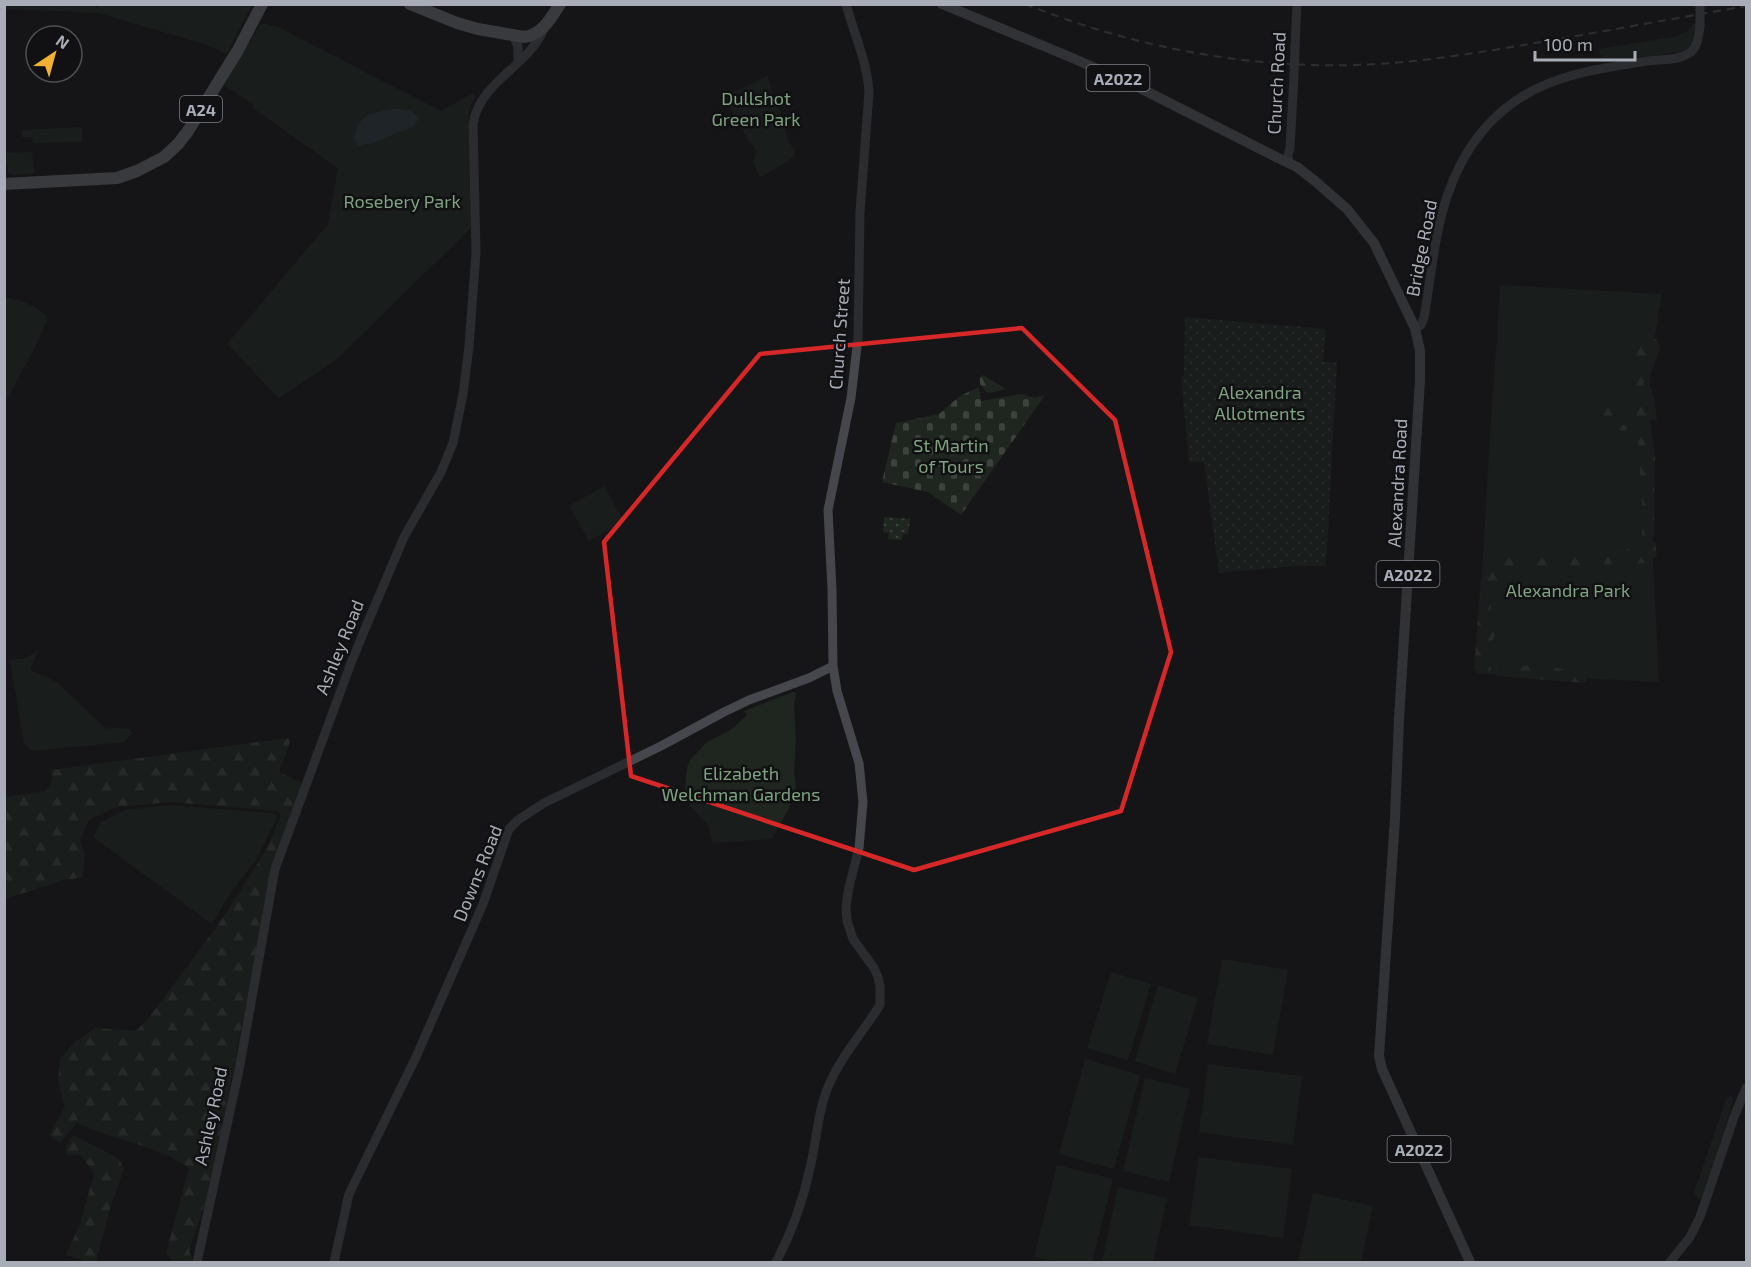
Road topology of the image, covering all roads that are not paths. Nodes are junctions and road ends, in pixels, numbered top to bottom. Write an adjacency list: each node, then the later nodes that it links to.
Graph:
1 (262, 4): 12 (highway, A24)
2 (410, 4): 9 (highway)
3 (560, 4): 8 (highway, Ashley Road)
4 (846, 4): 14 (main road, Church Street)
5 (942, 4): 11 (main road, A2022)
6 (1297, 4): 11 (main road, Church Road, bridge)
7 (1700, 4): 13 (main road, Bridge Road, bridge)
8 (541, 29): 9 (highway); 10 (main road, Ashley Road)
9 (513, 36): 10 (main road)
10 (518, 62): 16 (main road, Ashley Road)
11 (1288, 163): 13 (main road, Alexandra Road / A2022)
12 (4, 184)
13 (1415, 328): 19 (main road, Alexandra Road / A2022)
14 (833, 666): 17 (main road, Downs Road); 18 (main road, Church Street)
15 (1746, 1088): 20 (main road)
16 (197, 1263)
17 (334, 1263)
18 (776, 1263)
19 (1470, 1263)
20 (1670, 1263)

